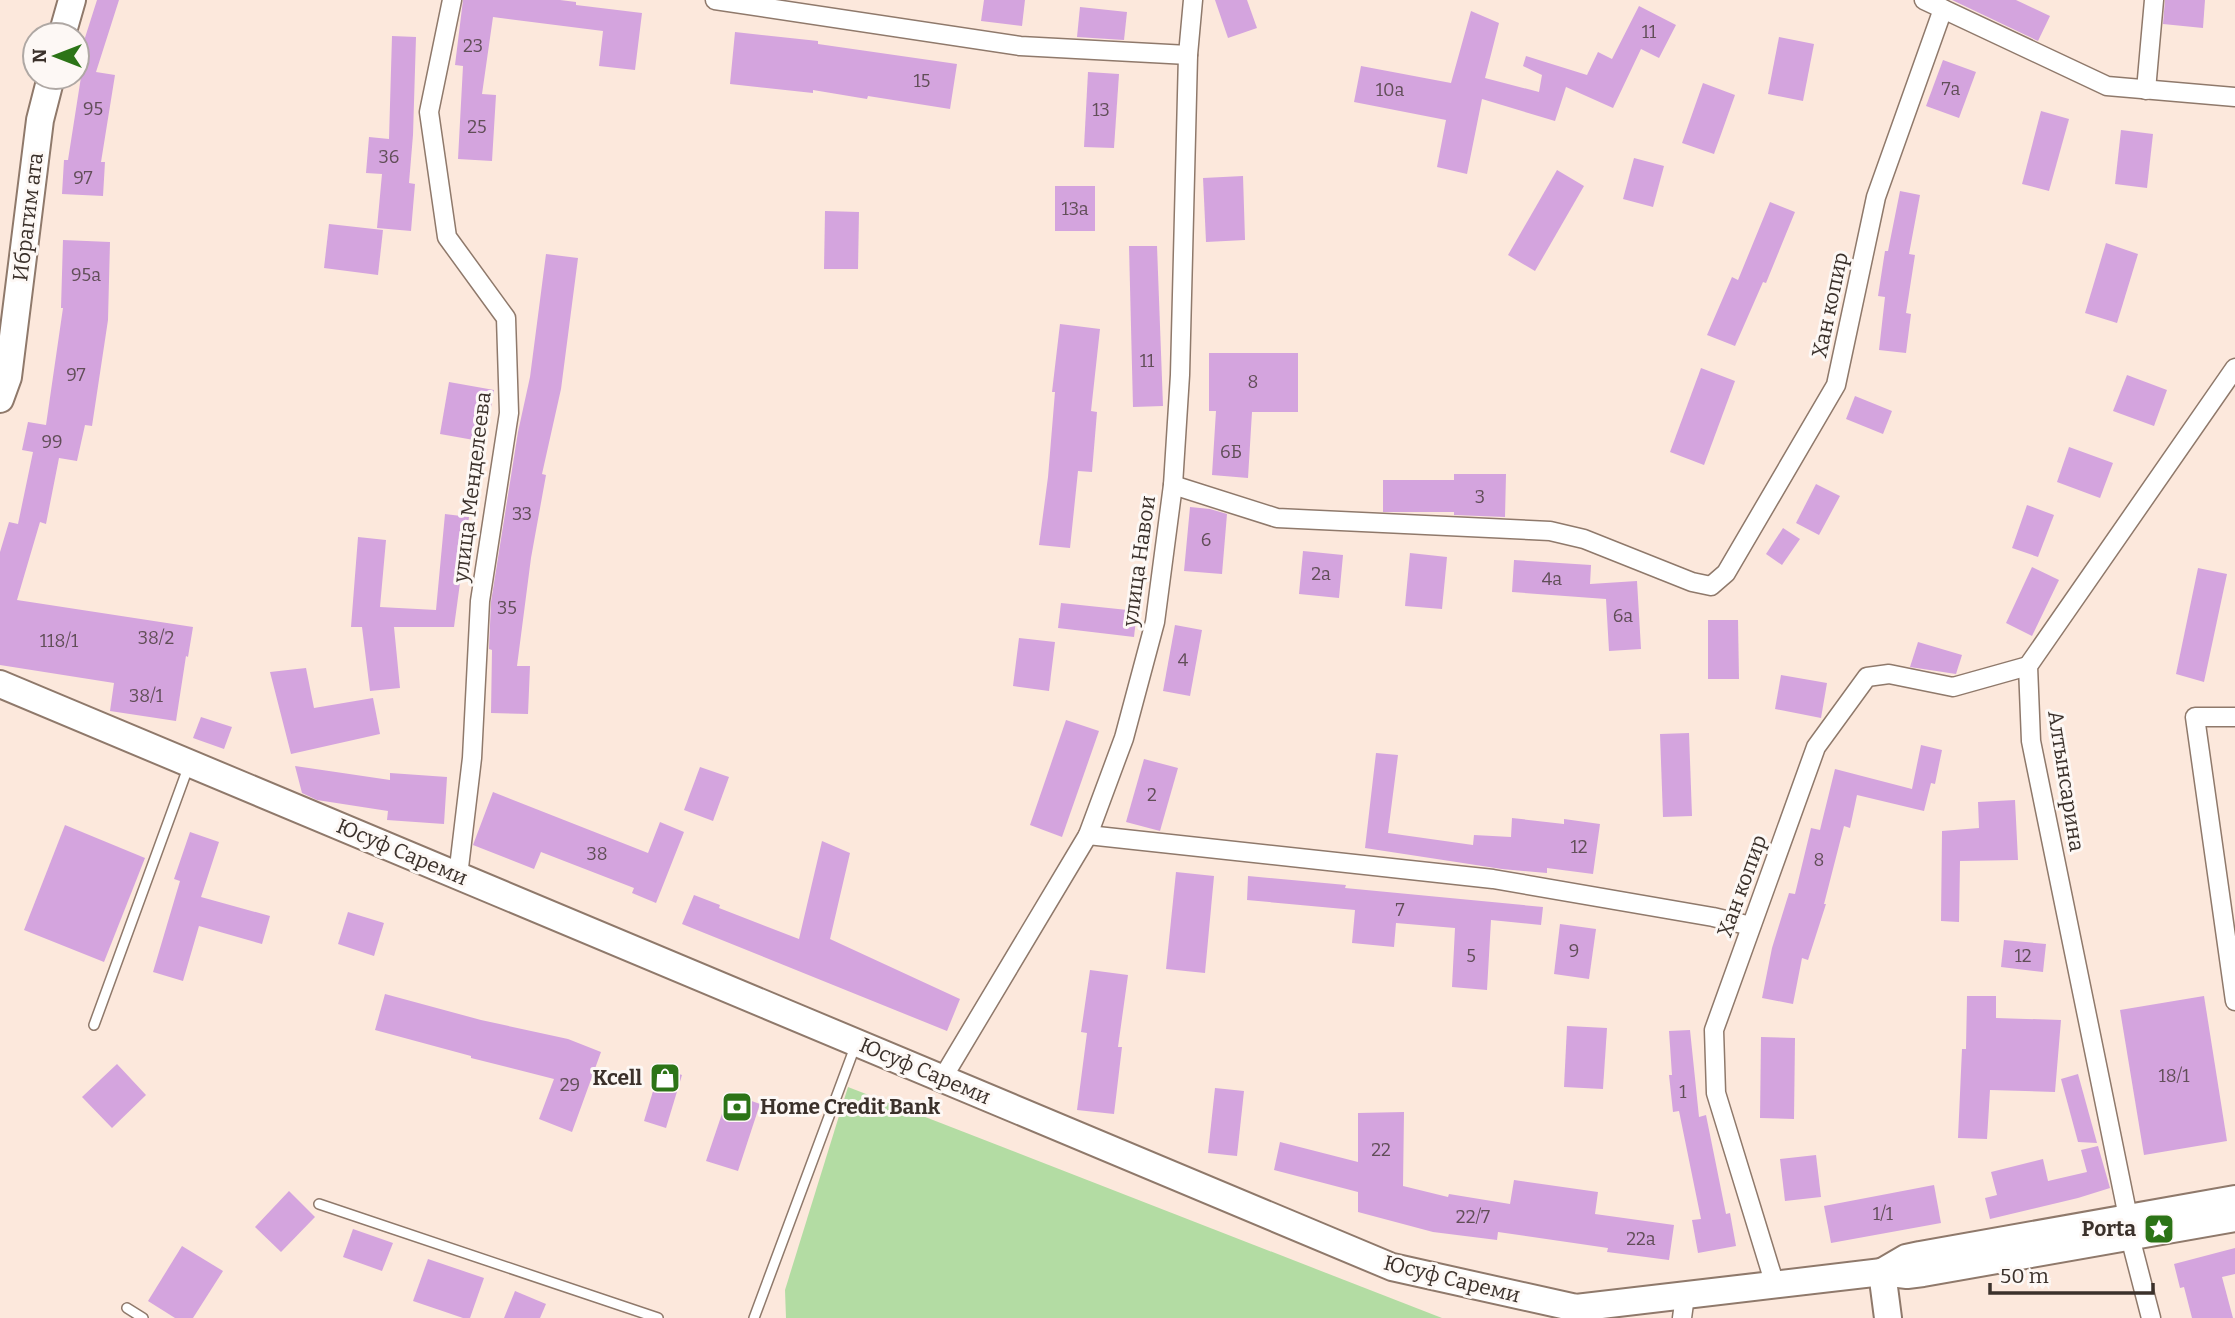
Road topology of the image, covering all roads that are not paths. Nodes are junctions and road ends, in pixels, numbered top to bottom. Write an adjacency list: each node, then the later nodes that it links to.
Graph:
1 (72, 0): 8 (main road)
2 (452, 0): 21 (street, улица Менделеева)
3 (715, 0): 9 (street)
4 (1193, 0): 9 (street, улица Навои)
5 (1924, 0): 7 (street)
6 (2154, 0): 10 (street)
7 (1944, 9): 10 (street); 15 (street, Хан копир)
8 (66, 21)
9 (1188, 55): 15 (street, улица Навои)
10 (2146, 90): 12 (street)
11 (47, 91): 14 (main road, Ибрагим ата)
12 (2235, 97)
13 (2235, 368): 16 (street)
14 (0, 399)
15 (1173, 485): 20 (street, улица Навои)
16 (2028, 666): 22 (street, Хан копир); 30 (street, Алтынсарина)
17 (0, 684): 19 (main road, Юсуф Сареми)
18 (2235, 717): 23 (street)
19 (190, 763): 21 (main road, Юсуф Сареми); 24 (lane)
20 (1088, 835): 22 (street); 26 (street, улица Навои)
21 (458, 876): 25 (main road, Юсуф Сареми)
22 (1751, 926): 32 (street, Хан копир)
23 (2235, 1001)
24 (94, 1025)
25 (857, 1043): 26 (main road, Юсуф Сареми); 38 (lane)
26 (942, 1079): 35 (main road, Юсуф Сареми)
27 (2235, 1199): 30 (main road, Юсуф Сареми)
28 (319, 1204): 37 (lane)
29 (2235, 1218): 30 (main road, Юсуф Сареми)
30 (2129, 1227): 31 (main road, Юсуф Сареми); 40 (street, Алтынсарина)
31 (1882, 1272): 32 (main road, Юсуф Сареми); 39 (main road)
32 (1775, 1285): 33 (main road, Юсуф Сареми)
33 (1684, 1307): 35 (main road, Юсуф Сареми)
34 (127, 1308): 36 (lane)
35 (1557, 1312)
36 (143, 1318)
37 (658, 1318)
38 (754, 1318)
39 (1888, 1318)
40 (2151, 1318)

